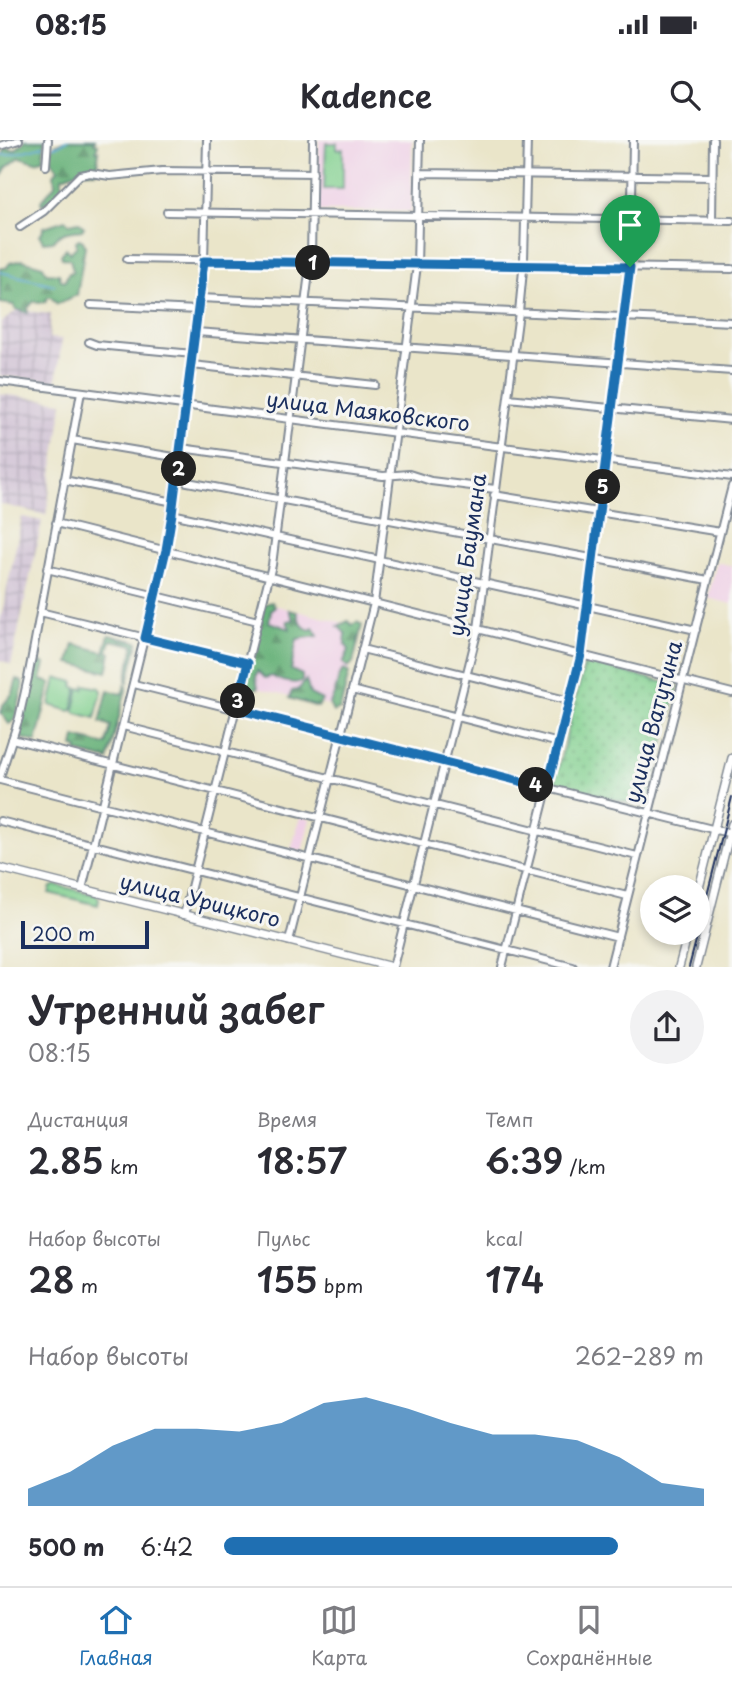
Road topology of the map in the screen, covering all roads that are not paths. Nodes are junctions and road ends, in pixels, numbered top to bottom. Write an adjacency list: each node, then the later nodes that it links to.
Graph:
1 (19, 140): 9 (street)
2 (48, 140): 10 (street)
3 (207, 140): 11 (street)
4 (313, 140): 12 (street)
5 (420, 140): 13 (street)
6 (527, 140): 14 (street, улица Баумана)
7 (633, 140): 15 (street)
8 (713, 140): 16 (street)
9 (0, 146)
10 (46, 166)
11 (207, 171): 12 (street); 18 (street); 25 (street)
12 (313, 173): 19 (street)
13 (419, 173): 14 (street); 20 (street)
14 (527, 175): 15 (street); 21 (street, улица Баумана)
15 (632, 176): 16 (street); 22 (street)
16 (712, 177): 23 (street)
17 (167, 212): 18 (street)
18 (206, 214): 19 (street); 27 (street)
19 (312, 215): 20 (street); 28 (street)
20 (418, 216): 21 (street); 29 (street)
21 (526, 218): 22 (street); 30 (street, улица Баумана)
22 (632, 220): 23 (street); 31 (street)
23 (712, 221): 24 (street)
24 (732, 221)
25 (20, 227)
26 (127, 259): 27 (street)
27 (204, 261): 28 (street); 33 (street)
28 (310, 263): 29 (street); 34 (street)
29 (417, 265): 30 (street); 36 (street)
30 (524, 266): 31 (street); 38 (street, улица Баумана)
31 (630, 267): 32 (street); 39 (street)
32 (732, 269)
33 (200, 298): 34 (street); 37 (street)
34 (304, 303): 36 (street); 42 (street)
35 (91, 305): 37 (street)
36 (412, 307): 38 (street); 44 (street)
37 (198, 310): 41 (street)
38 (520, 312): 39 (street); 46 (street, улица Баумана)
39 (624, 317): 40 (street); 47 (street)
40 (732, 322)
41 (196, 332): 42 (street); 45 (street)
42 (299, 340): 44 (street); 50 (street)
43 (89, 342): 45 (street)
44 (408, 347): 46 (street); 59 (street)
45 (193, 354): 48 (street)
46 (514, 355): 47 (street); 54 (street, улица Баумана)
47 (618, 363): 49 (street); 56 (street)
48 (192, 365): 50 (street); 55 (street)
49 (732, 372)
50 (295, 377): 52 (street); 57 (street)
51 (0, 381): 53 (street, улица Маяковского)
52 (375, 384)
53 (81, 392): 55 (street, улица Маяковского); 60 (street)
54 (508, 398): 56 (street); 61 (street, улица Баумана)
55 (187, 405): 57 (street, улица Маяковского); 62 (street)
56 (612, 409): 58 (street); 64 (street)
57 (290, 419): 59 (street, улица Маяковского); 65 (street)
58 (732, 420)
59 (396, 433): 61 (street, улица Маяковского); 66 (street)
60 (72, 440): 63 (street); 68 (street)
61 (502, 446): 64 (street, улица Маяковского); 71 (street, улица Баумана)
62 (181, 447): 63 (street); 65 (street)
63 (180, 458): 69 (street)
64 (606, 460): 67 (street, улица Маяковского); 74 (street)
65 (285, 463): 66 (street); 72 (street)
66 (390, 477): 71 (street); 76 (street)
67 (732, 477)
68 (64, 480): 73 (street); 77 (street)
69 (177, 480): 72 (street); 73 (street)
70 (732, 486): 78 (street, улица Ватутина)
71 (494, 492): 74 (street); 80 (street, улица Баумана)
72 (280, 499): 76 (street); 79 (street)
73 (174, 502): 75 (street)
74 (600, 512): 78 (street); 82 (street)
75 (172, 514): 79 (street); 81 (street)
76 (385, 519): 80 (street); 83 (street)
77 (56, 523): 81 (street); 84 (street)
78 (720, 532): 86 (street, улица Ватутина)
79 (275, 536): 83 (street); 85 (street)
80 (489, 540): 82 (street); 87 (street, улица Баумана)
81 (166, 550): 85 (street); 88 (street)
82 (594, 559): 86 (street); 90 (street)
83 (379, 560): 87 (street); 89 (street)
84 (47, 569): 88 (street); 91 (street)
85 (270, 576): 89 (street); 92 (street)
86 (708, 580): 94 (street, улица Ватутина)
87 (484, 583): 90 (street); 93 (street, улица Баумана)
88 (156, 597): 92 (street); 95 (street)
89 (374, 603): 93 (street); 96 (street)
90 (587, 605): 94 (street); 97 (street)
91 (40, 612): 95 (street); 109 (street)
92 (258, 621): 98 (street)
93 (478, 629): 97 (street); 99 (street, улица Баумана)
94 (696, 630): 100 (street, улица Ватутина)
95 (145, 638): 98 (street); 101 (street)
96 (362, 649): 99 (street); 102 (street)
97 (581, 655): 100 (street); 104 (street)
98 (248, 663): 105 (street)
99 (466, 675): 104 (street); 106 (street, улица Баумана)
100 (684, 681): 103 (street); 121 (street, улица Ватутина)
101 (134, 684): 105 (street); 107 (street)
102 (352, 690): 106 (street); 108 (street)
103 (732, 693)
104 (570, 701): 110 (street)
105 (236, 709): 108 (street); 111 (street)
106 (456, 716): 110 (street); 113 (street, улица Баумана)
107 (123, 726): 111 (street); 114 (street)
108 (341, 735): 113 (street); 116 (street)
109 (12, 739): 114 (street); 115 (street)
110 (559, 743): 117 (street)
111 (225, 752): 116 (street); 118 (street)
112 (732, 758): 125 (main road)
113 (444, 761): 117 (street); 119 (street, улица Баумана)
114 (113, 765): 118 (street); 120 (street)
115 (0, 778): 120 (street)
116 (330, 779): 119 (street); 122 (street)
117 (547, 788): 121 (street); 127 (street)
118 (215, 792): 122 (street); 126 (street)
119 (433, 805): 127 (street); 130 (street, улица Баумана)
120 (103, 806): 126 (street); 129 (street)
121 (648, 813): 125 (street); 131 (street, улица Ватутина)
122 (320, 818): 130 (street); 132 (street)
123 (0, 821): 129 (street)
124 (732, 824): 128 (main road)
125 (714, 830): 128 (street); 136 (main road)
126 (205, 832): 132 (street); 135 (street)
127 (536, 832): 131 (street); 134 (street)
128 (731, 834): 153 (main road)
129 (93, 845): 135 (street); 138 (street)
130 (423, 845): 134 (street); 137 (street, улица Баумана)
131 (637, 856): 139 (street, улица Ватутина)
132 (310, 857): 137 (street); 140 (street)
133 (0, 868): 138 (main road, улица Урицкого)
134 (526, 870): 139 (street); 141 (street)
135 (195, 871): 140 (street); 142 (street)
136 (702, 875)
137 (414, 884): 141 (street); 143 (street, улица Баумана)
138 (82, 889): 142 (main road, улица Урицкого)
139 (627, 897): 144 (street, улица Ватутина)
140 (300, 898): 143 (street); 145 (street)
141 (516, 910): 144 (street); 147 (street)
142 (184, 915): 145 (main road, улица Урицкого)
143 (403, 923): 147 (street); 148 (street, улица Баумана)
144 (618, 937): 151 (street, улица Ватутина)
145 (289, 941): 148 (main road, улица Урицкого)
146 (685, 945): 152 (main road)
147 (506, 950): 149 (street); 150 (street)
148 (392, 967)
149 (502, 967)
150 (573, 967)
151 (610, 967)
152 (679, 967)
153 (696, 967)

